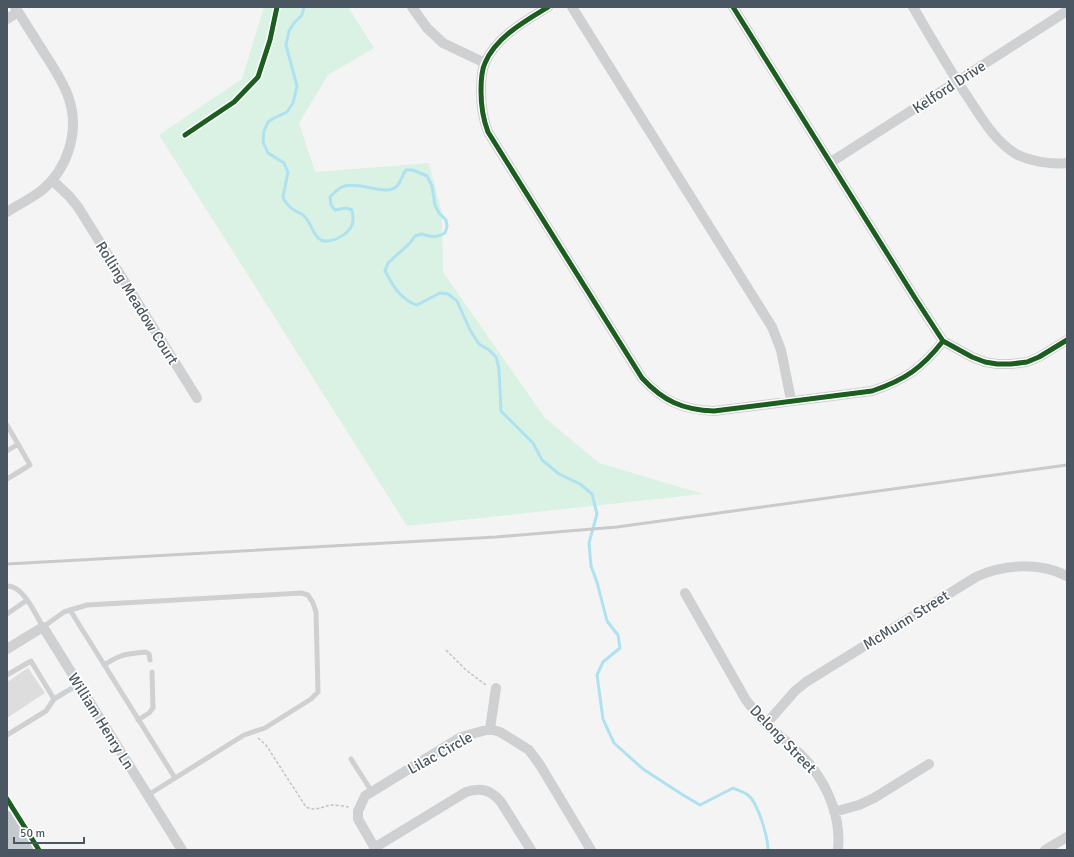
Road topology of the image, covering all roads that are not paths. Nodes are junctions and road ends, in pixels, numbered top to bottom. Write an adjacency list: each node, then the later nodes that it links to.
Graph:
1 (412, 7): 9 (street)
2 (548, 7): 9 (street)
3 (572, 7): 18 (street)
4 (733, 7): 11 (street)
5 (913, 7): 10 (street)
6 (17, 9): 8 (street); 13 (street)
7 (1067, 12): 10 (street, Kelford Drive)
8 (7, 18)
9 (485, 63): 18 (street)
10 (958, 81): 11 (street, Kelford Drive); 12 (street)
11 (831, 162): 16 (street)
12 (1067, 163)
13 (52, 180): 14 (street); 17 (street, Rolling Meadow Court)
14 (7, 212)
15 (1067, 340): 16 (street)
16 (943, 341): 18 (street)
17 (197, 398)
18 (791, 400)
19 (7, 425): 20 (lane)
20 (18, 444): 21 (lane); 22 (lane)
21 (7, 451)
22 (7, 479)
23 (1067, 576): 39 (street, McMunn Street)
24 (7, 586): 26 (lane)
25 (685, 593): 39 (street, Delong Street)
26 (27, 600): 28 (lane); 29 (lane)
27 (70, 610): 29 (lane); 32 (lane); 44 (lane)
28 (7, 614)
29 (43, 627): 30 (street); 35 (street, William Henry Ln)
30 (7, 649)
31 (150, 660): 32 (lane)
32 (104, 665): 38 (lane)
33 (152, 672): 38 (lane)
34 (7, 675): 37 (lane)
35 (79, 684): 37 (lane); 46 (street, William Henry Ln)
36 (496, 690): 40 (street)
37 (54, 699): 41 (lane)
38 (138, 720): 44 (lane)
39 (766, 724): 47 (street, Delong Street)
40 (490, 729): 45 (street, Lilac Circle); 54 (street, Lilac Circle)
41 (7, 735)
42 (351, 759): 45 (lane)
43 (929, 764): 47 (street)
44 (175, 778): 46 (lane)
45 (372, 792): 50 (street, Lilac Circle)
46 (148, 795): 52 (street, William Henry Ln)
47 (834, 812): 55 (street, Delong Street)
48 (7, 820): 51 (highway)
49 (1067, 837): 56 (street)
50 (375, 849): 53 (street)
51 (26, 850)
52 (182, 850)
53 (531, 850)
54 (591, 850)
55 (838, 850)
56 (1045, 850)

